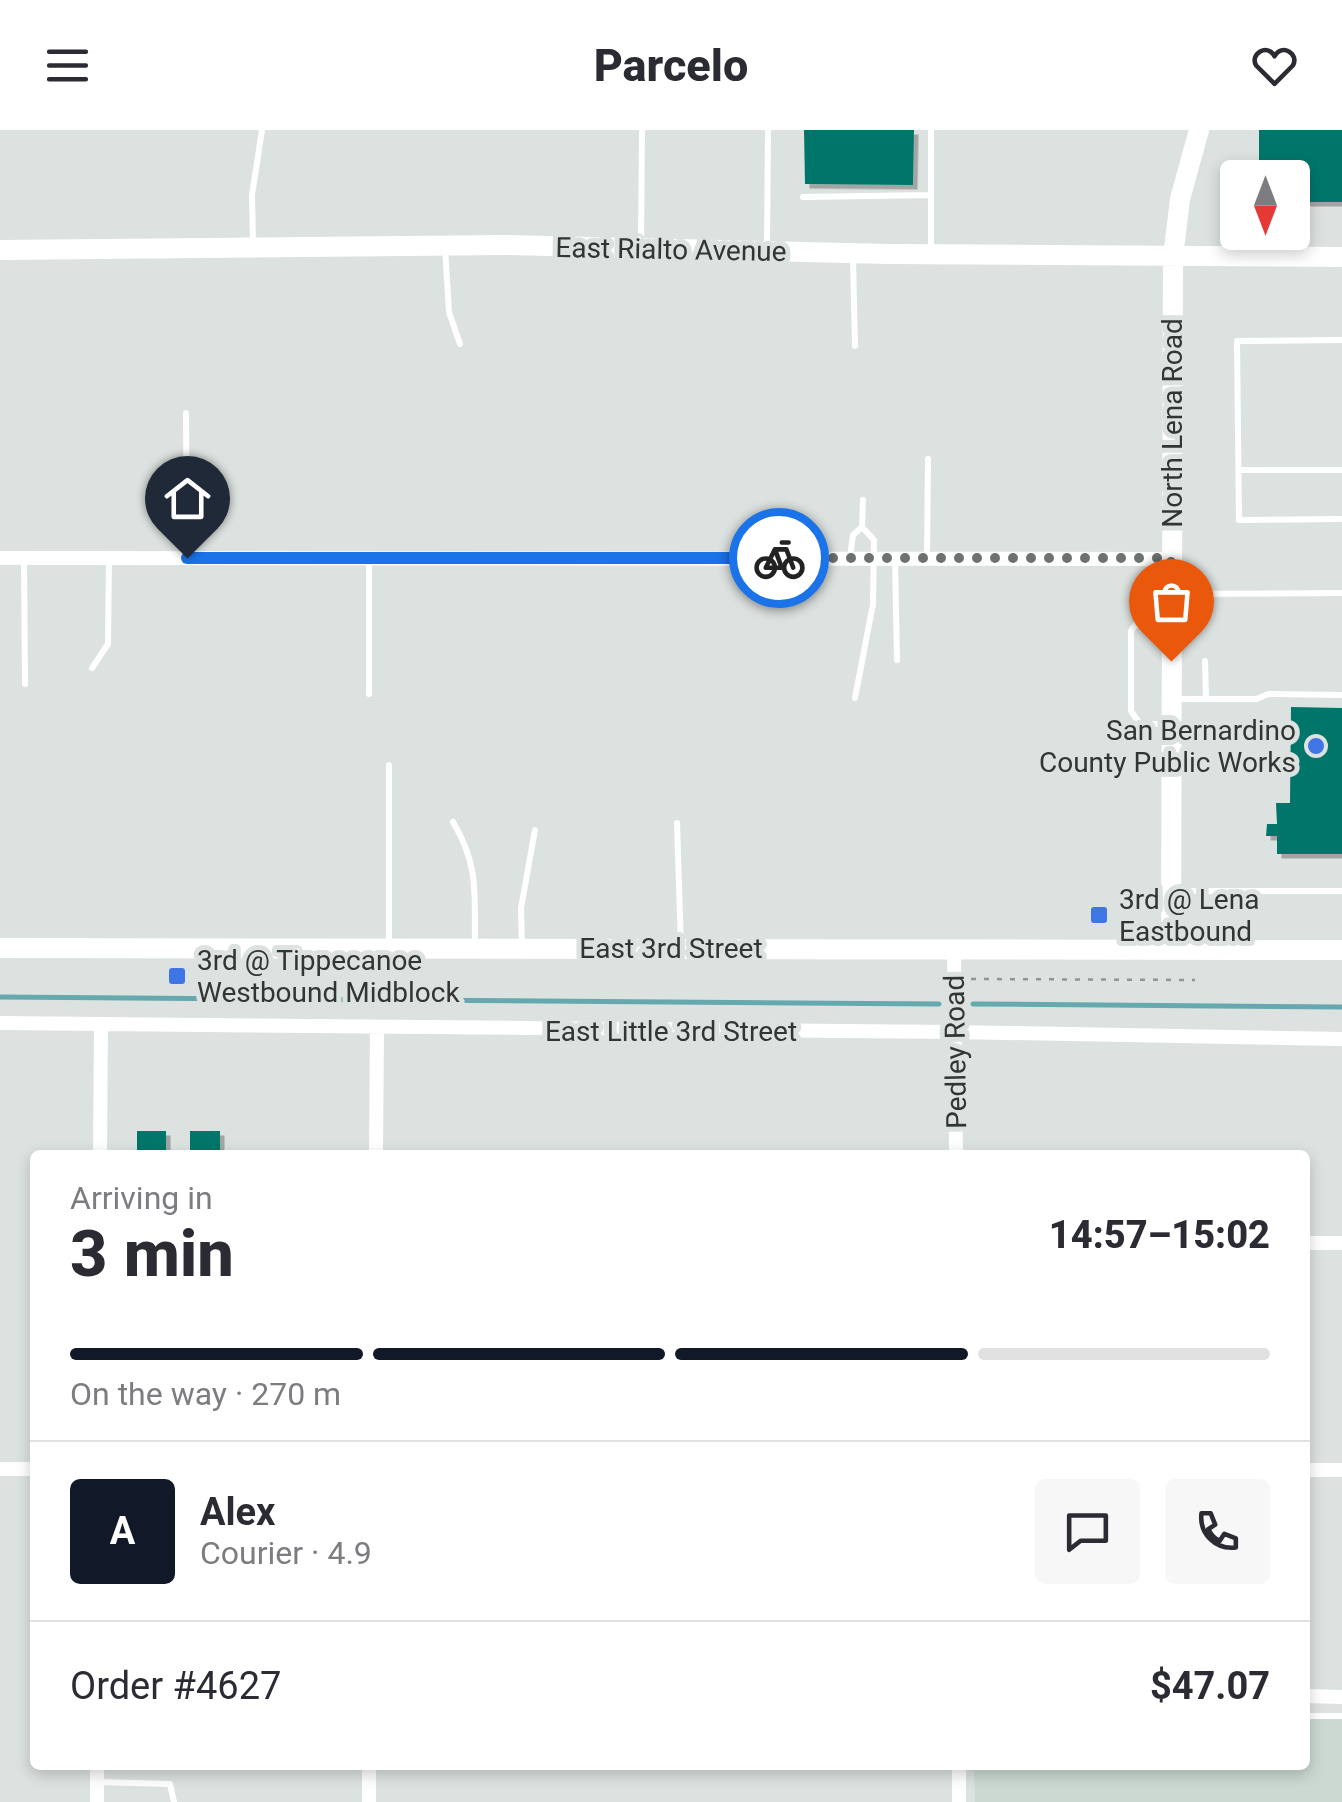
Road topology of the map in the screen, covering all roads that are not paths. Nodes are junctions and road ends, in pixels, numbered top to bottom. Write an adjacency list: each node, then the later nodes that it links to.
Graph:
1 (262, 130): 9 (lane)
2 (642, 130): 10 (lane)
3 (768, 130): 12 (lane)
4 (931, 130): 6 (lane)
5 (1200, 130): 15 (street, North Lena Road)
6 (931, 195): 7 (lane); 14 (lane)
7 (803, 197)
8 (446, 244): 9 (street, East Rialto Avenue); 10 (street, East Rialto Avenue); 18 (lane)
9 (253, 246): 11 (street, East Rialto Avenue)
10 (641, 248): 12 (street, East Rialto Avenue)
11 (0, 250)
12 (767, 251): 13 (street, East Rialto Avenue)
13 (853, 253): 14 (street, East Rialto Avenue); 19 (lane)
14 (931, 254): 15 (street, East Rialto Avenue)
15 (1173, 258): 16 (street, East Rialto Avenue); 36 (street, North Lena Road)
16 (1342, 258)
17 (1342, 340): 22 (lane)
18 (460, 344)
19 (855, 346)
20 (186, 414): 30 (lane)
21 (928, 459): 35 (lane)
22 (1239, 470): 23 (lane); 25 (lane)
23 (1342, 470)
24 (863, 500): 26 (lane)
25 (1342, 520)
26 (862, 526): 32 (lane); 33 (lane)
27 (0, 558): 28 (street)
28 (24, 558): 29 (street); 43 (lane)
29 (109, 558): 30 (street); 42 (lane)
30 (187, 558): 31 (street)
31 (369, 558): 32 (street); 44 (lane)
32 (850, 558): 33 (street)
33 (875, 558): 34 (street); 46 (lane)
34 (895, 558): 35 (street); 40 (lane)
35 (927, 558): 36 (street)
36 (1171, 558): 37 (street, North Lena Road)
37 (1171, 594): 38 (lane); 39 (street, North Lena Road)
38 (1342, 594)
39 (1171, 622): 47 (street, North Lena Road); 49 (lane)
40 (897, 660)
41 (1205, 661): 48 (lane)
42 (92, 668)
43 (25, 684)
44 (369, 694)
45 (1342, 695): 48 (lane)
46 (855, 698)
47 (1171, 699): 48 (lane); 49 (street, North Lena Road)
48 (1206, 699)
49 (1171, 724): 54 (street, North Lena Road)
50 (389, 765): 57 (lane)
51 (453, 822): 58 (lane)
52 (677, 823): 60 (lane)
53 (535, 830): 59 (lane)
54 (1171, 891): 55 (lane); 62 (street, North Lena Road)
55 (1342, 891)
56 (0, 948): 57 (street, East 3rd Street)
57 (389, 948): 58 (street, East 3rd Street)
58 (475, 948): 59 (street, East 3rd Street)
59 (522, 948): 60 (street, East 3rd Street)
60 (680, 948): 61 (street, East 3rd Street)
61 (954, 948): 62 (street, East 3rd Street); 67 (street, Pedley Road)
62 (1171, 948): 63 (street, East 3rd Street)
63 (1342, 950)
64 (0, 1024): 65 (street, East Little 3rd Street)
65 (100, 1024): 66 (street, East Little 3rd Street); 69 (street)
66 (377, 1029): 67 (street, East Little 3rd Street); 70 (street)
67 (955, 1032): 68 (street, East Little 3rd Street); 71 (street, Pedley Road)
68 (1342, 1039)
69 (100, 1150)
70 (376, 1150)
71 (956, 1150)
72 (1310, 1244): 73 (street)
73 (1342, 1244)
74 (0, 1469): 75 (street)
75 (30, 1469)
76 (1310, 1470): 77 (street)
77 (1342, 1470)
78 (1310, 1696): 79 (street)
79 (1342, 1696)
80 (1310, 1716): 81 (lane)
81 (1342, 1716)
82 (97, 1770): 85 (street)
83 (369, 1770): 88 (street)
84 (959, 1770): 89 (street)
85 (97, 1782): 86 (street); 87 (lane)
86 (97, 1802)
87 (174, 1802)
88 (369, 1802)
89 (959, 1802)

